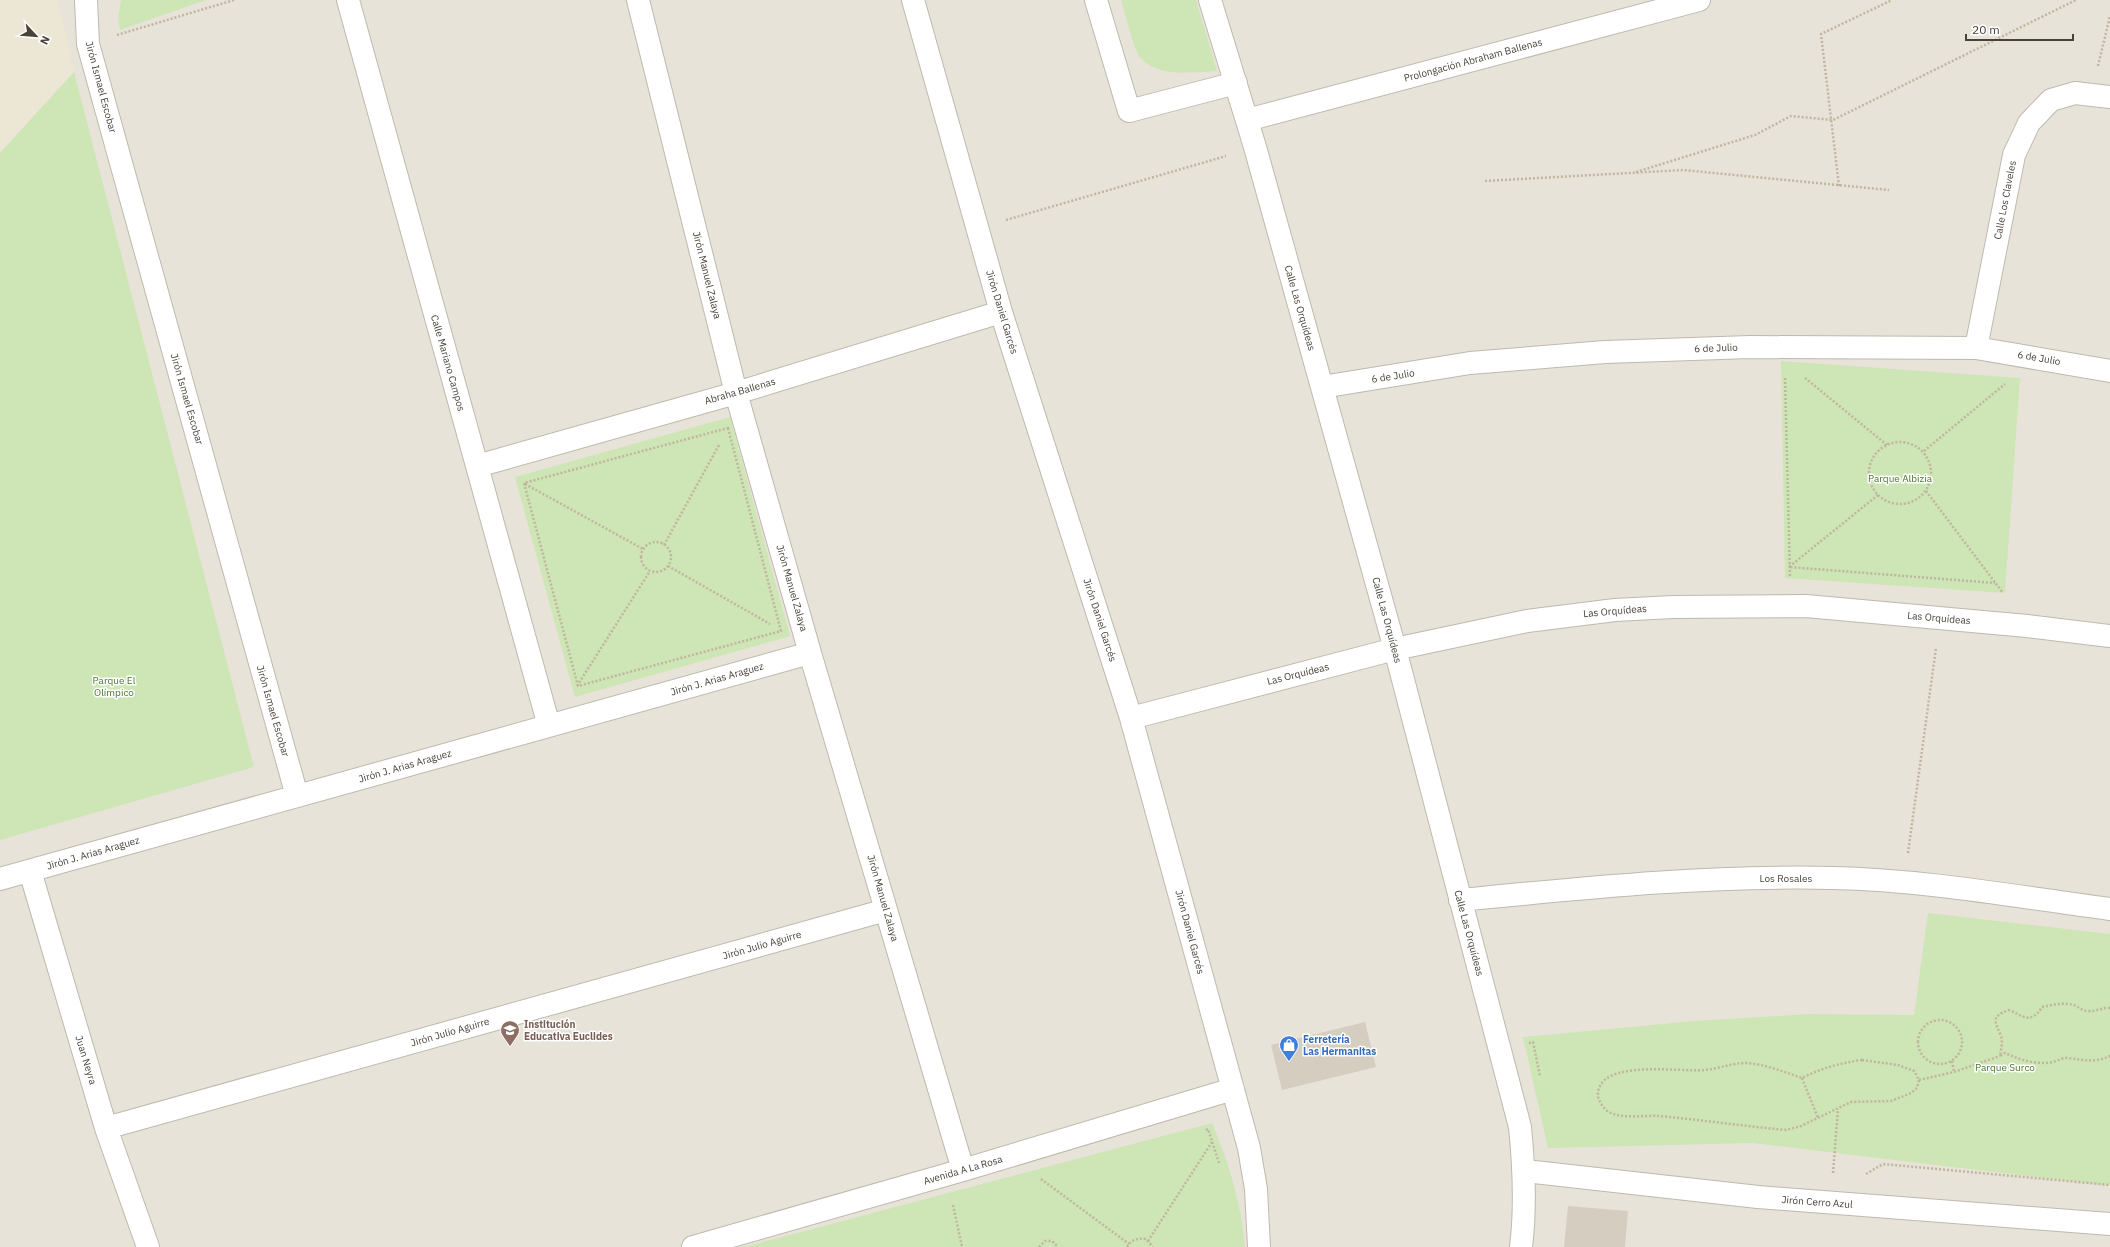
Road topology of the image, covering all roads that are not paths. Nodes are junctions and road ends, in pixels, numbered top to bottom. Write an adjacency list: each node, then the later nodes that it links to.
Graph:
1 (86, 0): 22 (street, Jirón Ismael Escobar)
2 (348, 0): 16 (street, Calle Mariano Campos)
3 (638, 0): 15 (street, Jirón Manuel Zalaya)
4 (913, 0): 11 (street, Jirón Daniel Garcés)
5 (1096, 0): 8 (street)
6 (1210, 0): 8 (street, Calle Las Orquídeas)
7 (1699, 0): 10 (street, Prolongación Abraham Ballenas)
8 (1236, 83): 10 (street, Calle Las Orquídeas)
9 (2100, 96): 12 (street, Calle Los Claveles)
10 (1247, 120): 14 (street, Calle Las Orquídeas)
11 (1001, 312): 15 (street, Abraha Ballenas); 20 (street, Jirón Daniel Garcés)
12 (1976, 348): 13 (street, 6 de Julio); 14 (street, 6 de Julio)
13 (2110, 371)
14 (1322, 388): 18 (street, Calle Las Orquídeas)
15 (736, 393): 16 (street, Abraha Ballenas); 19 (street, Jirón Manuel Zalaya)
16 (477, 466): 21 (street, Calle Mariano Campos)
17 (2110, 636): 18 (street, Las Orquídeas)
18 (1395, 649): 20 (street, Las Orquídeas); 25 (street, Calle Las Orquídeas)
19 (810, 653): 21 (street, Jirón J. Arias Araguez); 27 (street, Jirón Manuel Zalaya)
20 (1131, 718): 28 (street, Jirón Daniel Garcés)
21 (549, 726): 22 (street, Jirón J. Arias Araguez)
22 (297, 796): 23 (street, Jirón J. Arias Araguez)
23 (30, 871): 24 (street, Jirón J. Arias Araguez); 29 (street, Juan Neyra)
24 (0, 878)
25 (1460, 900): 26 (street, Los Rosales); 30 (street, Calle Las Orquídeas)
26 (2110, 909)
27 (886, 910): 29 (street, Jirón Julio Aguirre); 31 (street, Jirón Manuel Zalaya)
28 (1232, 1089): 31 (street, Avenida A La Rosa); 35 (street, Jirón Daniel Garcés)
29 (106, 1128): 33 (street, Juan Neyra)
30 (1525, 1171): 32 (street, Jirón Cerro Azul); 36 (street, Calle Las Orquídeas)
31 (955, 1172): 34 (street, Avenida A La Rosa)
32 (2110, 1224)
33 (148, 1247)
34 (693, 1247)
35 (1259, 1247)
36 (1521, 1247)

